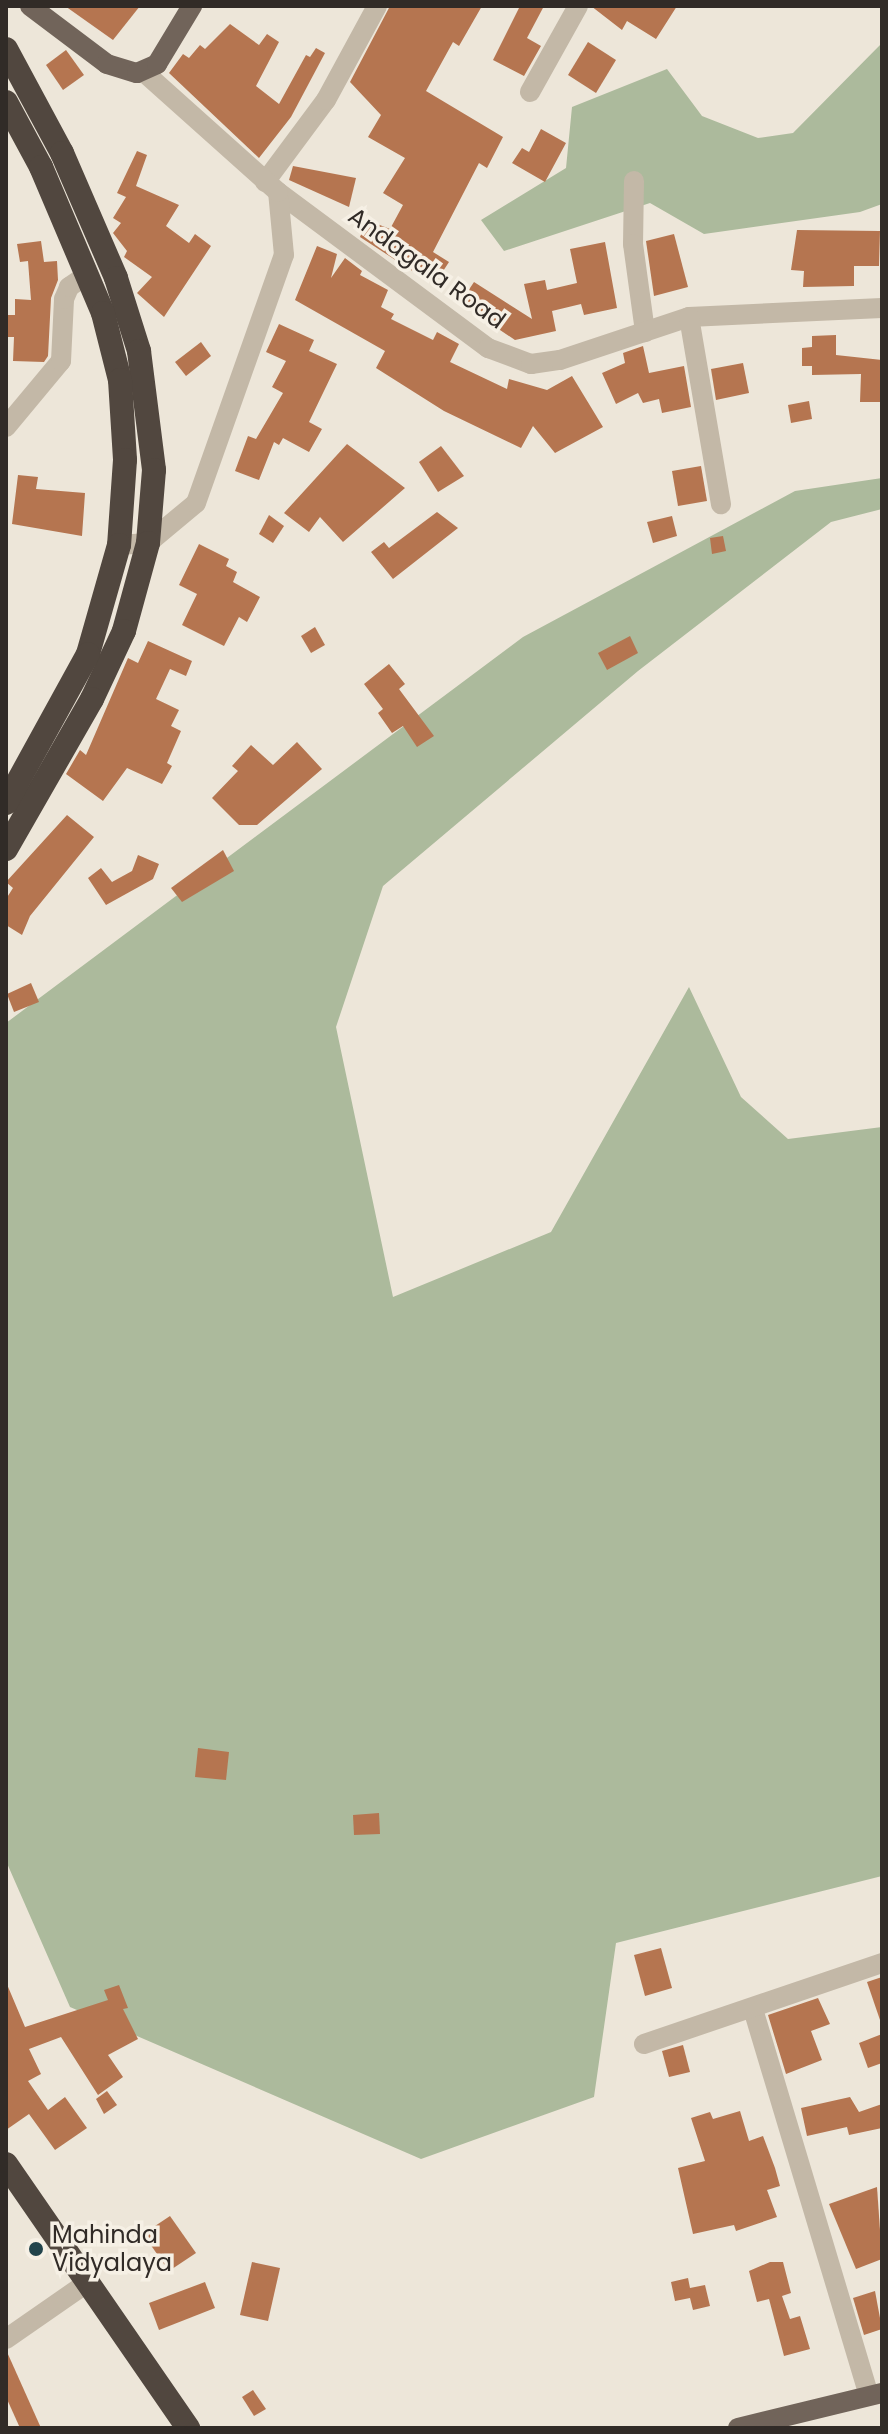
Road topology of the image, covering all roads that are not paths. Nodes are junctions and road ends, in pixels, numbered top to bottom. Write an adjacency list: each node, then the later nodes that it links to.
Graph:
1 (30, 6): 6 (main road)
2 (192, 6): 6 (main road)
3 (377, 6): 10 (street)
4 (578, 6): 7 (street)
5 (6, 49): 17 (highway)
6 (144, 72): 10 (street, Andagala Road)
7 (530, 92)
8 (6, 102): 11 (highway)
9 (634, 181): 14 (street)
10 (271, 187): 14 (street, Andagala Road); 17 (street)
11 (88, 274): 15 (street); 18 (highway)
12 (882, 308): 13 (street, Andagala Road)
13 (689, 317): 14 (street, Andagala Road); 16 (street)
14 (645, 332)
15 (6, 427)
16 (721, 504)
17 (148, 543): 18 (street); 20 (highway)
18 (119, 545): 19 (highway)
19 (6, 803)
20 (6, 849)
21 (882, 1963): 22 (street)
22 (753, 2009): 23 (street); 27 (street)
23 (644, 2044)
24 (6, 2164): 25 (highway)
25 (88, 2282): 26 (street); 28 (highway)
26 (6, 2339)
27 (876, 2394): 29 (main road)
28 (188, 2428)
29 (738, 2428)

